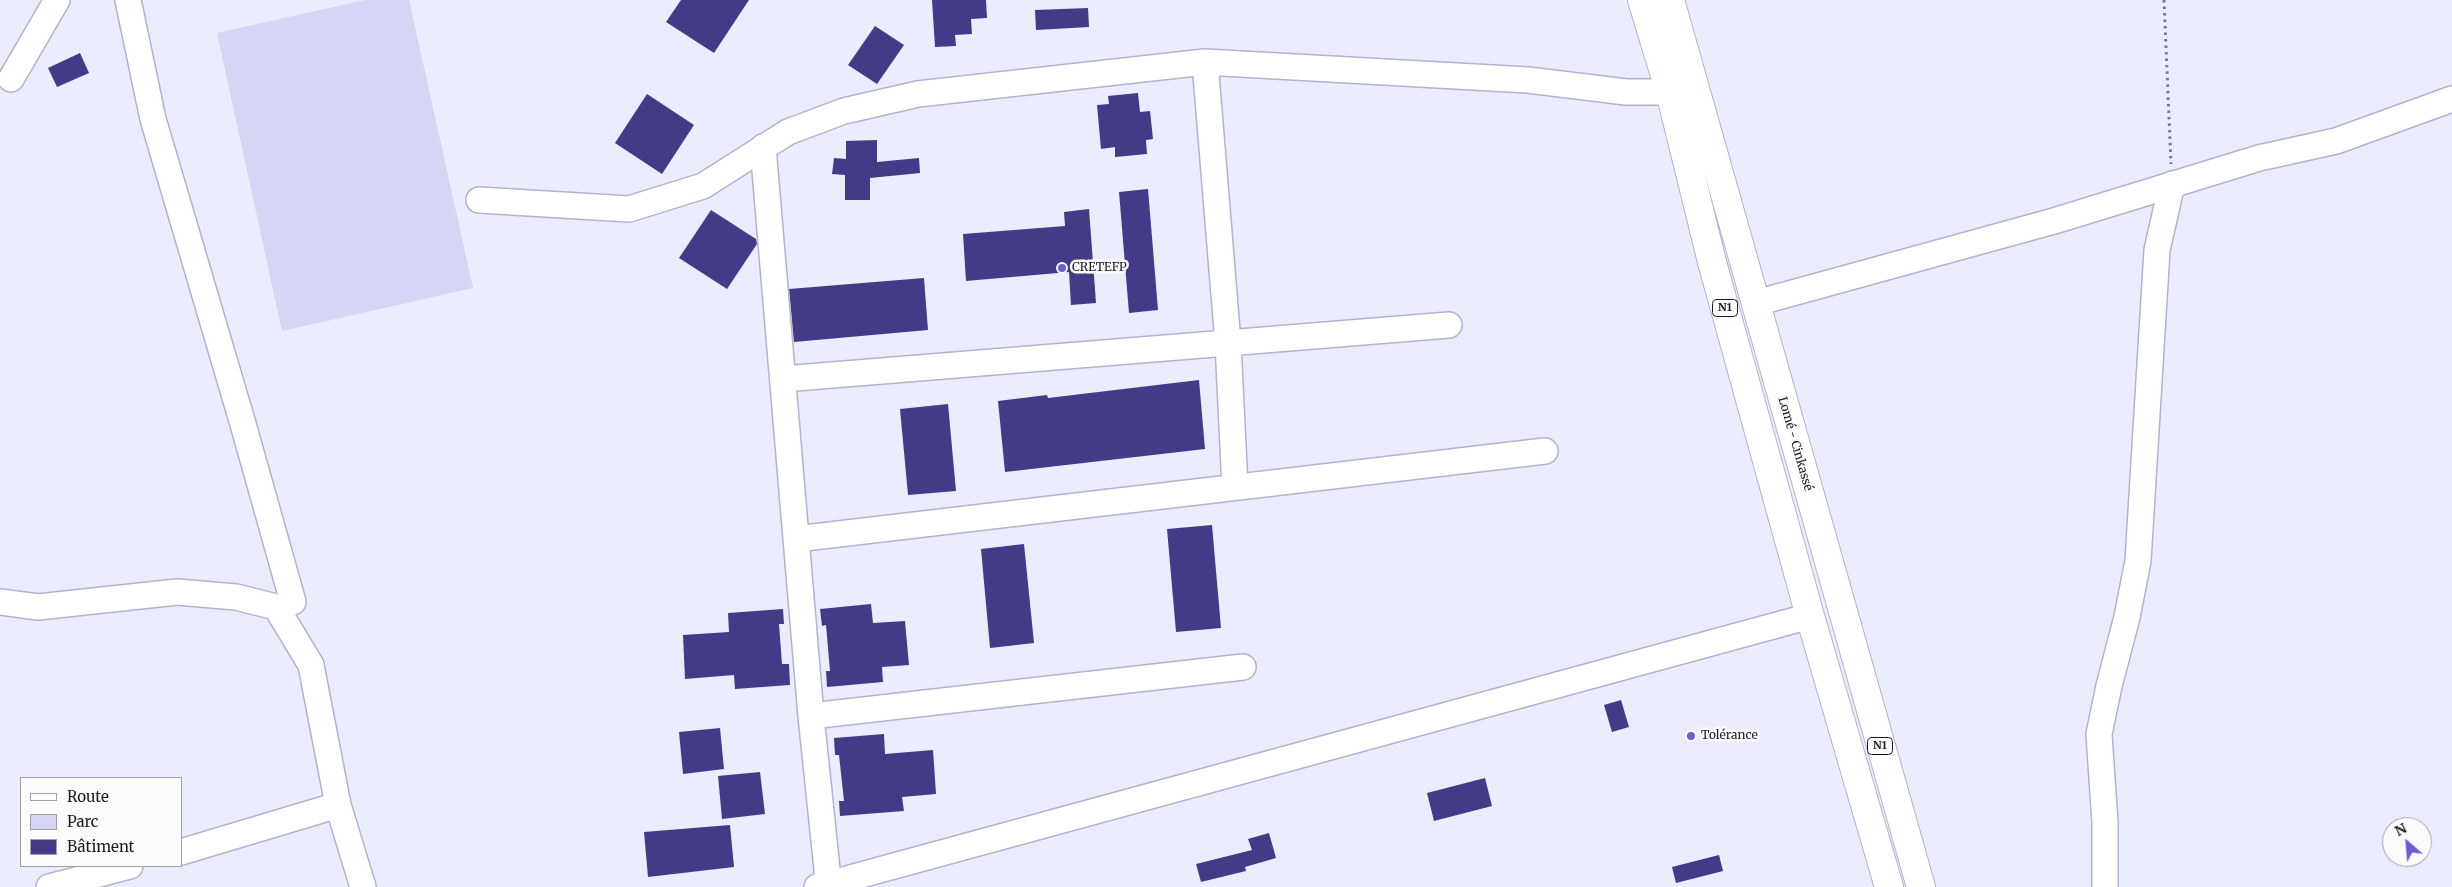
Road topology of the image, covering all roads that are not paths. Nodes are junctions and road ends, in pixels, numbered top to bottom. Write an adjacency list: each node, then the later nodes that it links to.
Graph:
1 (57, 0): 6 (street)
2 (128, 0): 20 (street)
3 (1642, 0): 7 (highway, Lomé - Cinkassé / N1)
4 (1670, 0): 7 (highway, Lomé - Cinkassé / N1)
5 (1205, 62): 7 (street); 9 (street); 14 (street)
6 (11, 78)
7 (1682, 89): 12 (highway, Lomé - Cinkassé / N1); 21 (highway, Lomé - Cinkassé / N1)
8 (2452, 99): 10 (street)
9 (763, 147): 11 (street); 15 (street)
10 (2172, 184): 12 (street); 33 (street)
11 (479, 200)
12 (1756, 303): 32 (highway, Lomé - Cinkassé / N1)
13 (1449, 325): 14 (street)
14 (1228, 343): 15 (street); 17 (street)
15 (783, 379): 18 (street)
16 (1544, 451): 17 (street)
17 (1235, 487): 18 (street)
18 (796, 540): 23 (street)
19 (0, 602): 24 (street)
20 (293, 602)
21 (1810, 616): 28 (street); 31 (highway, Lomé - Cinkassé / N1)
22 (1243, 667): 23 (street)
23 (811, 716): 28 (street)
24 (338, 805): 25 (street); 30 (street)
25 (182, 852)
26 (128, 867): 27 (street)
27 (102, 881): 29 (street)
28 (823, 886)
29 (49, 887)
30 (363, 887)
31 (1889, 887)
32 (1921, 887)
33 (2105, 887)

